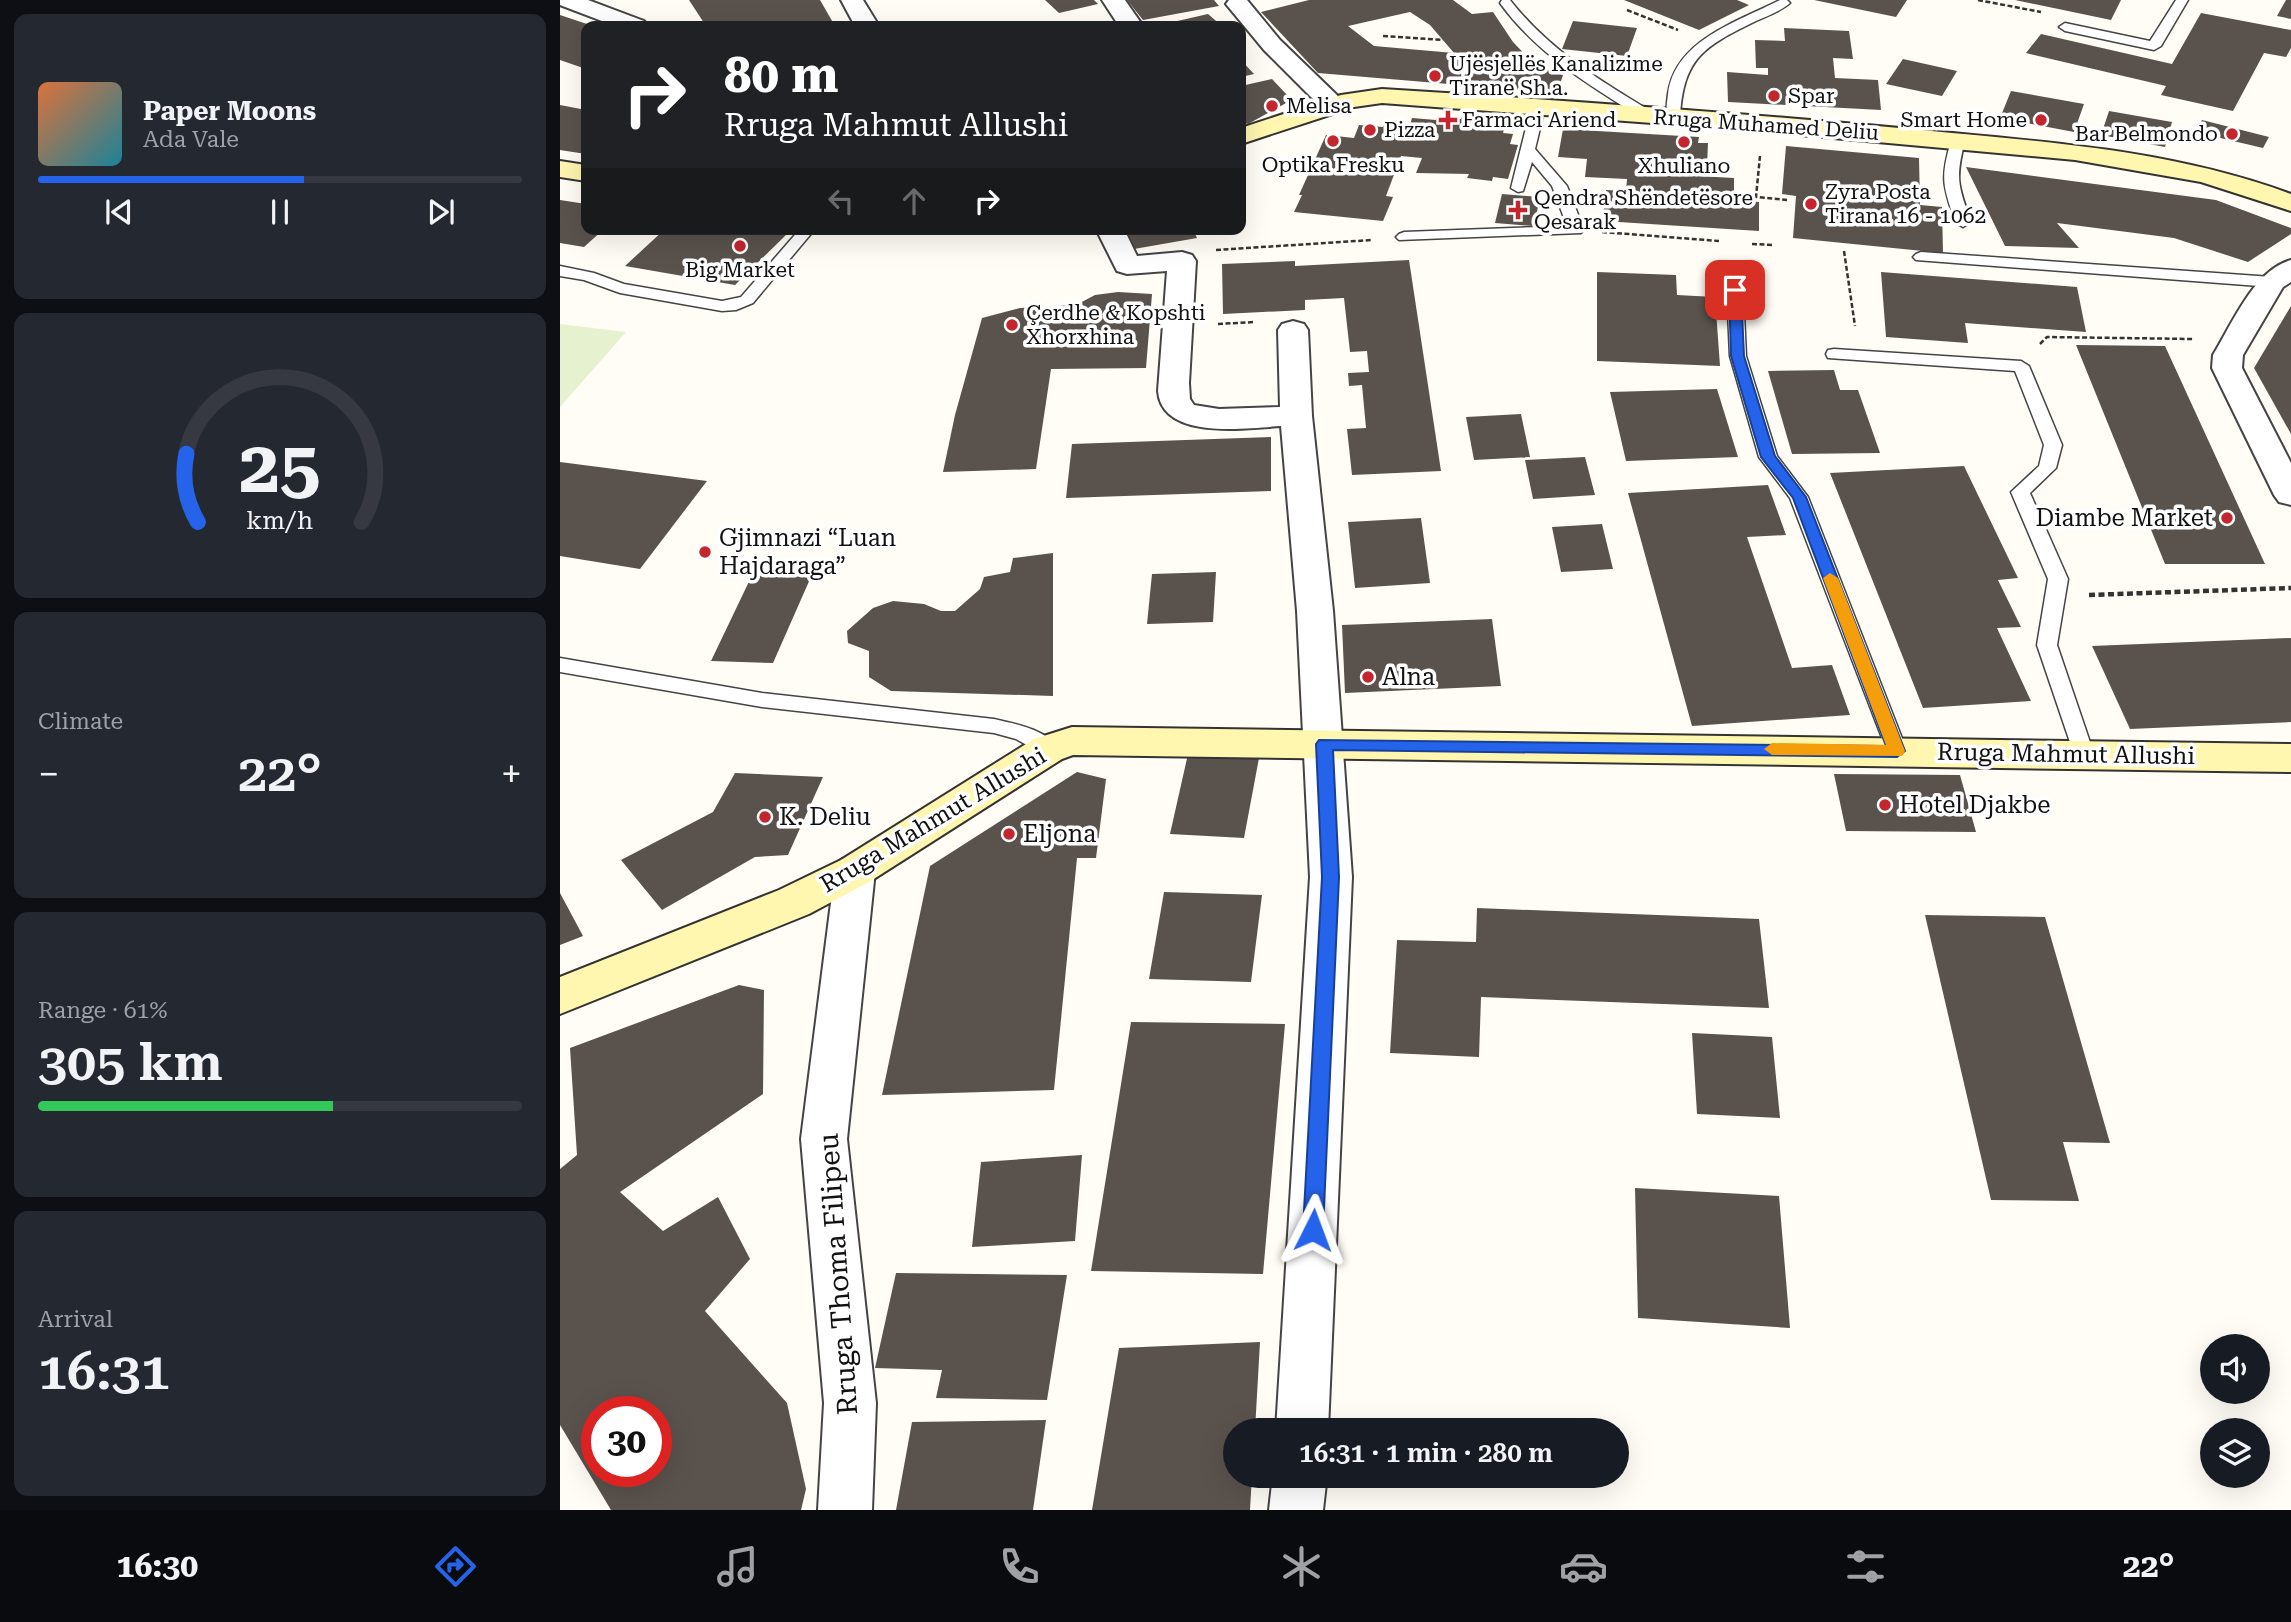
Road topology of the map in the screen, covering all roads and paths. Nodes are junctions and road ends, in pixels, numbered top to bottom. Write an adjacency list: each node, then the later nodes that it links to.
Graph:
1 (567, 0): 11 (street)
2 (852, 0): 12 (street)
3 (1113, 0): 13 (street)
4 (1772, 0): 21 (lane)
5 (1978, 0): 10 (path)
6 (2182, 0): 14 (lane)
7 (1506, 3): 20 (lane)
8 (1238, 5): 18 (street)
9 (1627, 10): 15 (path)
10 (2046, 13)
11 (623, 21)
12 (864, 21)
13 (1128, 21)
14 (2065, 27)
15 (1685, 33)
16 (1383, 36): 17 (path)
17 (1443, 40)
18 (1334, 106): 19 (street, Rruga Muhamed Deliu); 23 (street, Rruga Muhamed Deliu)
19 (1538, 108): 20 (street, Rruga Muhamed Deliu); 25 (lane)
20 (1647, 115): 21 (street, Rruga Muhamed Deliu)
21 (1673, 118): 22 (street, Rruga Muhamed Deliu)
22 (1763, 124): 24 (street, Rruga Muhamed Deliu); 29 (path)
23 (1246, 134)
24 (1958, 141): 30 (street, Rruga Muhamed Deliu); 31 (lane)
25 (1529, 151): 28 (lane); 32 (lane)
26 (560, 169): 27 (street)
27 (581, 172)
28 (1518, 188)
29 (1787, 200)
30 (2291, 203)
31 (1963, 222)
32 (1576, 230): 35 (lane); 36 (path)
33 (803, 235): 43 (lane)
34 (1113, 235): 41 (street)
35 (1404, 237): 41 (path)
36 (1720, 241)
37 (1746, 243): 38 (path)
38 (1773, 245)
39 (1844, 251): 48 (path)
40 (1922, 257): 44 (lane)
41 (1182, 261): 52 (street)
42 (1734, 268): 59 (lane)
43 (560, 271)
44 (2282, 275): 53 (street)
45 (1264, 322): 46 (path)
46 (1213, 324)
47 (1293, 330): 52 (street)
48 (1855, 331)
49 (2159, 338): 50 (path)
50 (2039, 345)
51 (1834, 354): 60 (lane)
52 (1296, 416): 57 (street)
53 (2291, 495)
54 (2291, 588): 55 (path)
55 (2093, 595)
56 (560, 665): 58 (lane)
57 (1324, 744): 58 (street, Rruga Mahmut Allushi); 59 (street, Rruga Mahmut Allushi); 64 (street)
58 (1048, 749): 62 (street, Rruga Mahmut Allushi)
59 (1897, 751): 60 (street, Rruga Mahmut Allushi)
60 (2084, 754): 61 (street, Rruga Mahmut Allushi)
61 (2291, 758)
62 (855, 871): 63 (street, Rruga Mahmut Allushi); 66 (street, Rruga Thoma Filipeu)
63 (560, 996)
64 (1304, 1418)
65 (1299, 1488): 67 (street)
66 (845, 1510)
67 (1296, 1510)

